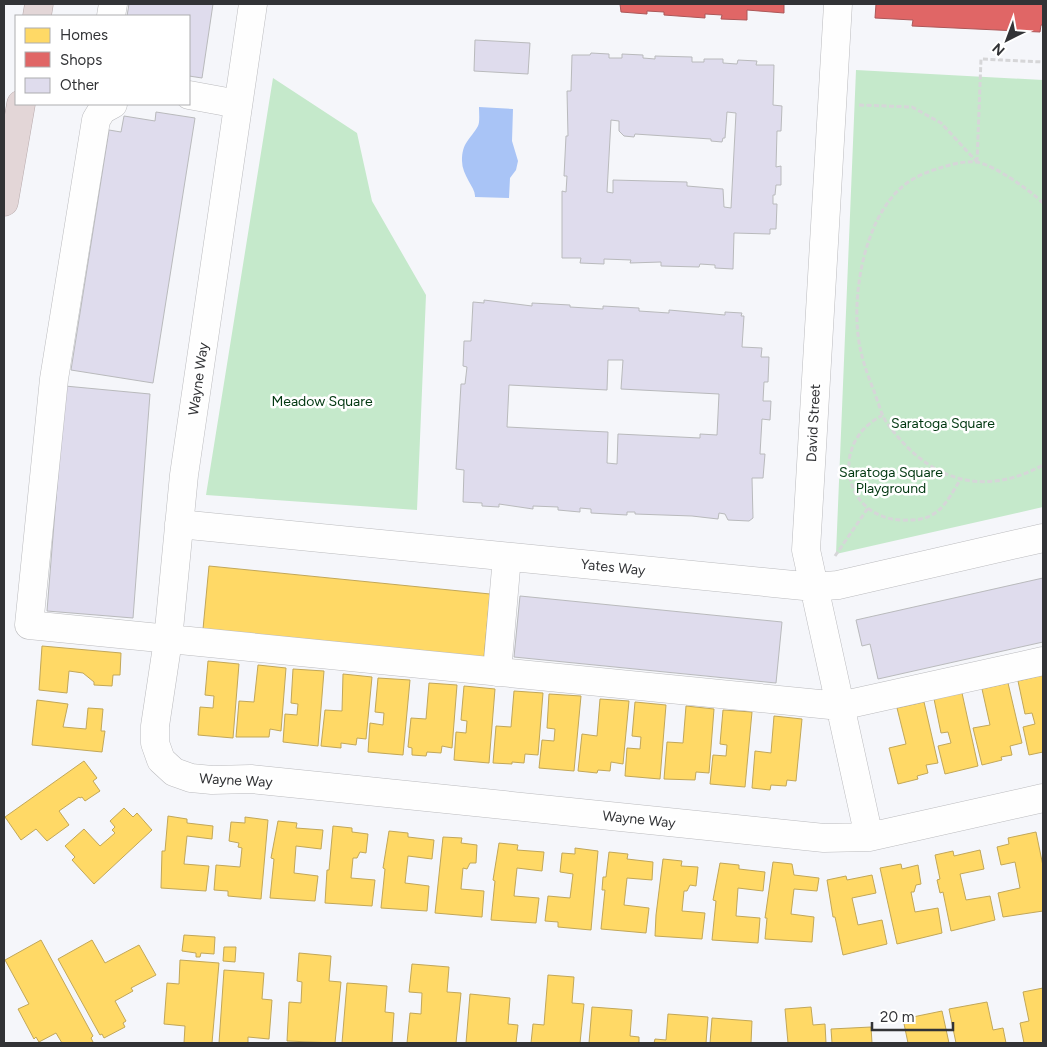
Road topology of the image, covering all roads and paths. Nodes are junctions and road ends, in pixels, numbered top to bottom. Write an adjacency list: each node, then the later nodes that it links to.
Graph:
1 (253, 4): 6 (street, Wayne Way)
2 (838, 4): 5 (street, David Street)
3 (1043, 62): 9 (path)
4 (190, 95): 6 (street)
5 (832, 103): 9 (path); 19 (street, David Street)
6 (238, 104): 16 (street, Wayne Way)
7 (21, 105): 10 (highway)
8 (111, 105): 20 (street)
9 (977, 162): 11 (path); 12 (path)
10 (4, 202)
11 (1043, 203)
12 (883, 414): 14 (path); 15 (path)
13 (1043, 465): 14 (path)
14 (960, 480): 15 (path)
15 (868, 508): 19 (path)
16 (179, 524): 18 (street, Yates Way); 20 (street, Wayne Way)
17 (1043, 538): 19 (street, Yates Way)
18 (507, 557): 19 (street, Yates Way); 22 (street)
19 (814, 587): 23 (street, David Street)
20 (168, 640): 22 (street); 25 (street, Wayne Way)
21 (1043, 661): 23 (street)
22 (498, 672): 23 (street)
23 (840, 706): 25 (street, David Street)
24 (1043, 798): 25 (street, Wayne Way)
25 (869, 836)

